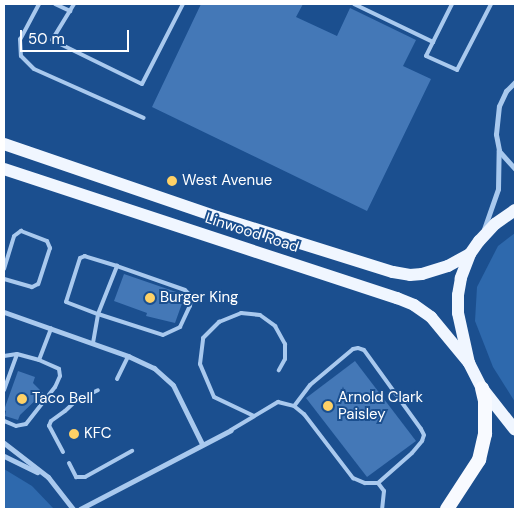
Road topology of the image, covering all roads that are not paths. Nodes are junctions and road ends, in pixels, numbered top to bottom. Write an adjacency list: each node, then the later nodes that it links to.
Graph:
1 (39, 4): 11 (lane)
2 (55, 4): 8 (lane)
3 (74, 4): 8 (lane)
4 (183, 4): 8 (lane)
5 (354, 4): 9 (lane)
6 (452, 4): 9 (lane)
7 (491, 4): 9 (lane)
8 (70, 11)
9 (433, 42)
10 (515, 82): 13 (street)
11 (144, 118)
12 (4, 144): 18 (main road, Linwood Road)
13 (499, 150): 15 (street); 17 (street)
14 (4, 169): 30 (main road, Linwood Road)
15 (515, 169)
16 (515, 210): 17 (main road)
17 (479, 241): 18 (main road)
18 (470, 254): 30 (main road)
19 (117, 266): 23 (lane); 23 (lane); 23 (lane)
20 (4, 269): 21 (lane)
21 (4, 279)
22 (4, 312): 24 (street)
23 (98, 314): 25 (lane)
24 (51, 328): 25 (street); 29 (lane)
25 (93, 343): 28 (street)
26 (17, 354): 27 (lane); 29 (lane); 34 (lane)
27 (4, 356)
28 (128, 356): 32 (lane); 42 (street)
29 (39, 360): 38 (lane)
30 (469, 363): 33 (main road)
31 (279, 370): 37 (lane)
32 (117, 379)
33 (482, 388): 40 (main road); 52 (highway)
34 (4, 390)
35 (98, 390): 44 (lane)
36 (294, 406): 37 (lane); 48 (lane); 48 (lane)
37 (254, 416): 39 (lane)
38 (4, 421)
39 (231, 430): 42 (street)
40 (515, 430)
41 (4, 443): 47 (street)
42 (202, 444): 50 (street)
43 (132, 451): 46 (lane)
44 (63, 452)
45 (4, 456): 47 (street)
46 (69, 463)
47 (48, 477): 49 (street)
48 (378, 483): 51 (lane)
49 (73, 509)
50 (80, 509)
51 (382, 509)
52 (447, 509)

